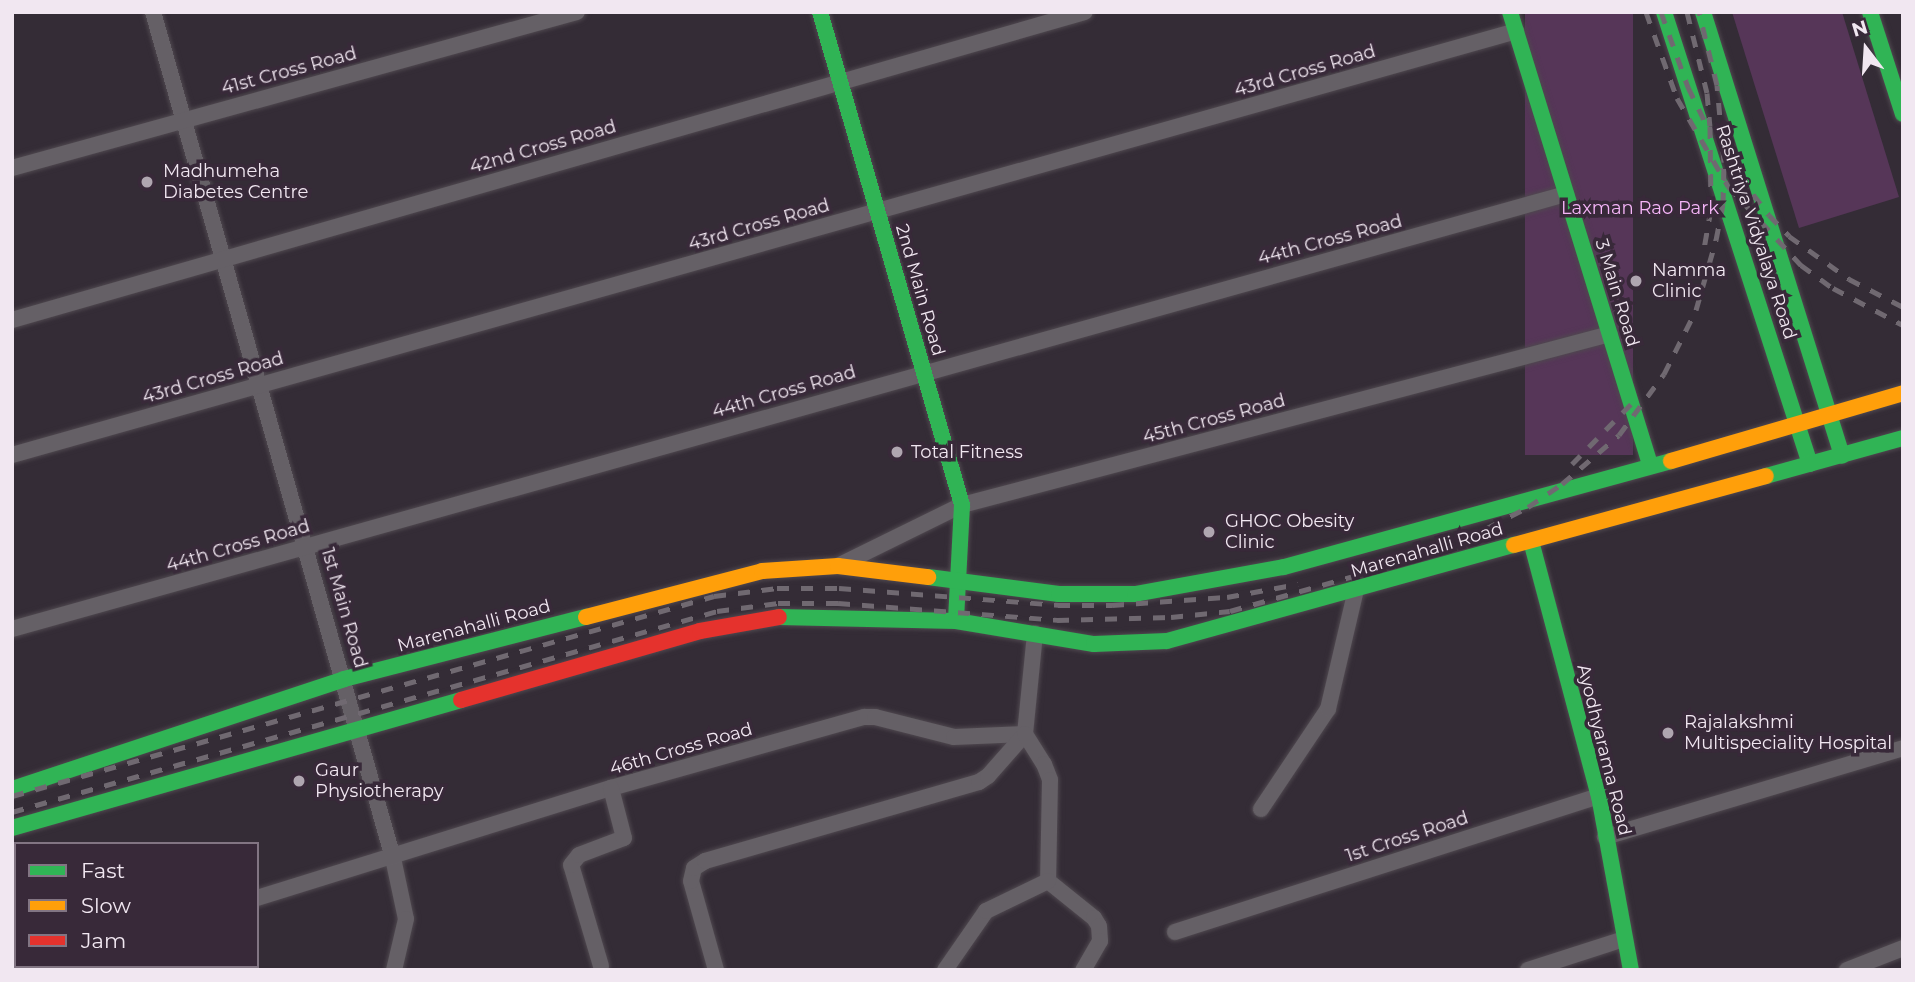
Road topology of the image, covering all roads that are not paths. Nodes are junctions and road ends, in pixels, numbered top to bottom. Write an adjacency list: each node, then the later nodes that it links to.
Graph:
1 (153, 12): 12 (street, 1st Main Road)
2 (577, 12): 12 (street, 41st Cross Road)
3 (820, 12): 10 (main road, 2nd Main Road)
4 (1085, 12): 10 (street, 42nd Cross Road)
5 (1510, 12): 9 (main road, 3 Main Road)
6 (1664, 12): 23 (main road, Rashtriya Vidyalaya Road)
7 (1703, 12): 22 (main road, Rashtriya Vidyalaya Road)
8 (1870, 12): 11 (main road)
9 (1516, 31): 14 (main road, 3 Main Road); 15 (street, 43rd Cross Road)
10 (840, 81): 15 (main road, 2nd Main Road); 16 (street, 42nd Cross Road)
11 (1903, 114)
12 (184, 120): 13 (street, 41st Cross Road); 16 (street, 1st Main Road)
13 (12, 167)
14 (1566, 194): 18 (main road, 3 Main Road); 19 (street, 44th Cross Road)
15 (877, 211): 19 (main road, 2nd Main Road); 20 (street, 43rd Cross Road)
16 (224, 259): 17 (street, 42nd Cross Road); 20 (street, 1st Main Road)
17 (12, 320)
18 (1610, 334): 28 (main road, 3 Main Road); 29 (street, 45th Cross Road)
19 (923, 372): 29 (main road, 2nd Main Road); 31 (street, 44th Cross Road)
20 (260, 385): 25 (street, 43rd Cross Road); 31 (street, 1st Main Road)
21 (1903, 393): 22 (main road, Marenahalli Road)
22 (1830, 416): 23 (main road, Marenahalli Road); 26 (main road, Rashtriya Vidyalaya Road)
23 (1799, 426): 27 (main road, Rashtriya Vidyalaya Road); 28 (main road, Marenahalli Road)
24 (1903, 438): 26 (main road, Marenahalli Road)
25 (12, 455)
26 (1842, 456): 27 (main road, Marenahalli Road)
27 (1810, 464): 30 (main road, Marenahalli Road)
28 (1650, 466): 33 (main road, Marenahalli Road)
29 (962, 505): 32 (street, 45th Cross Road); 33 (main road, 2nd Main Road)
30 (1531, 541): 34 (main road, Marenahalli Road); 44 (main road, Ayodhyarama Road)
31 (307, 547): 36 (street, 44th Cross Road); 38 (street, 1st Main Road)
32 (838, 566): 33 (main road, Marenahalli Road); 38 (main road, Marenahalli Road)
33 (957, 582): 35 (main road)
34 (1356, 590): 37 (main road, Marenahalli Road); 45 (street)
35 (956, 621): 37 (main road, Marenahalli Road); 39 (main road, Marenahalli Road)
36 (12, 629)
37 (1035, 634): 40 (street)
38 (344, 679): 39 (street, 1st Main Road); 43 (main road, Marenahalli Road)
39 (358, 729): 46 (main road, Marenahalli Road); 48 (street, 1st Main Road)
40 (1025, 734): 42 (street, 46th Cross Road); 49 (street); 56 (street)
41 (1903, 748): 47 (street)
42 (611, 788): 48 (street, 46th Cross Road); 54 (street)
43 (12, 789)
44 (1598, 796): 47 (main road, Ayodhyarama Road); 51 (street, 1st Cross Road)
45 (1261, 809)
46 (12, 828)
47 (1605, 837): 52 (main road, Ayodhyarama Road)
48 (393, 858): 50 (street, 46th Cross Road); 55 (street, 1st Main Road)
49 (1048, 881): 57 (street); 58 (street)
50 (259, 897)
51 (1175, 932)
52 (1624, 939): 59 (street); 60 (main road, Ayodhyarama Road)
53 (1903, 948): 61 (street)
54 (601, 966)
55 (394, 970)
56 (716, 970)
57 (945, 970)
58 (1083, 970)
59 (1528, 970)
60 (1630, 970)
61 (1847, 970)

